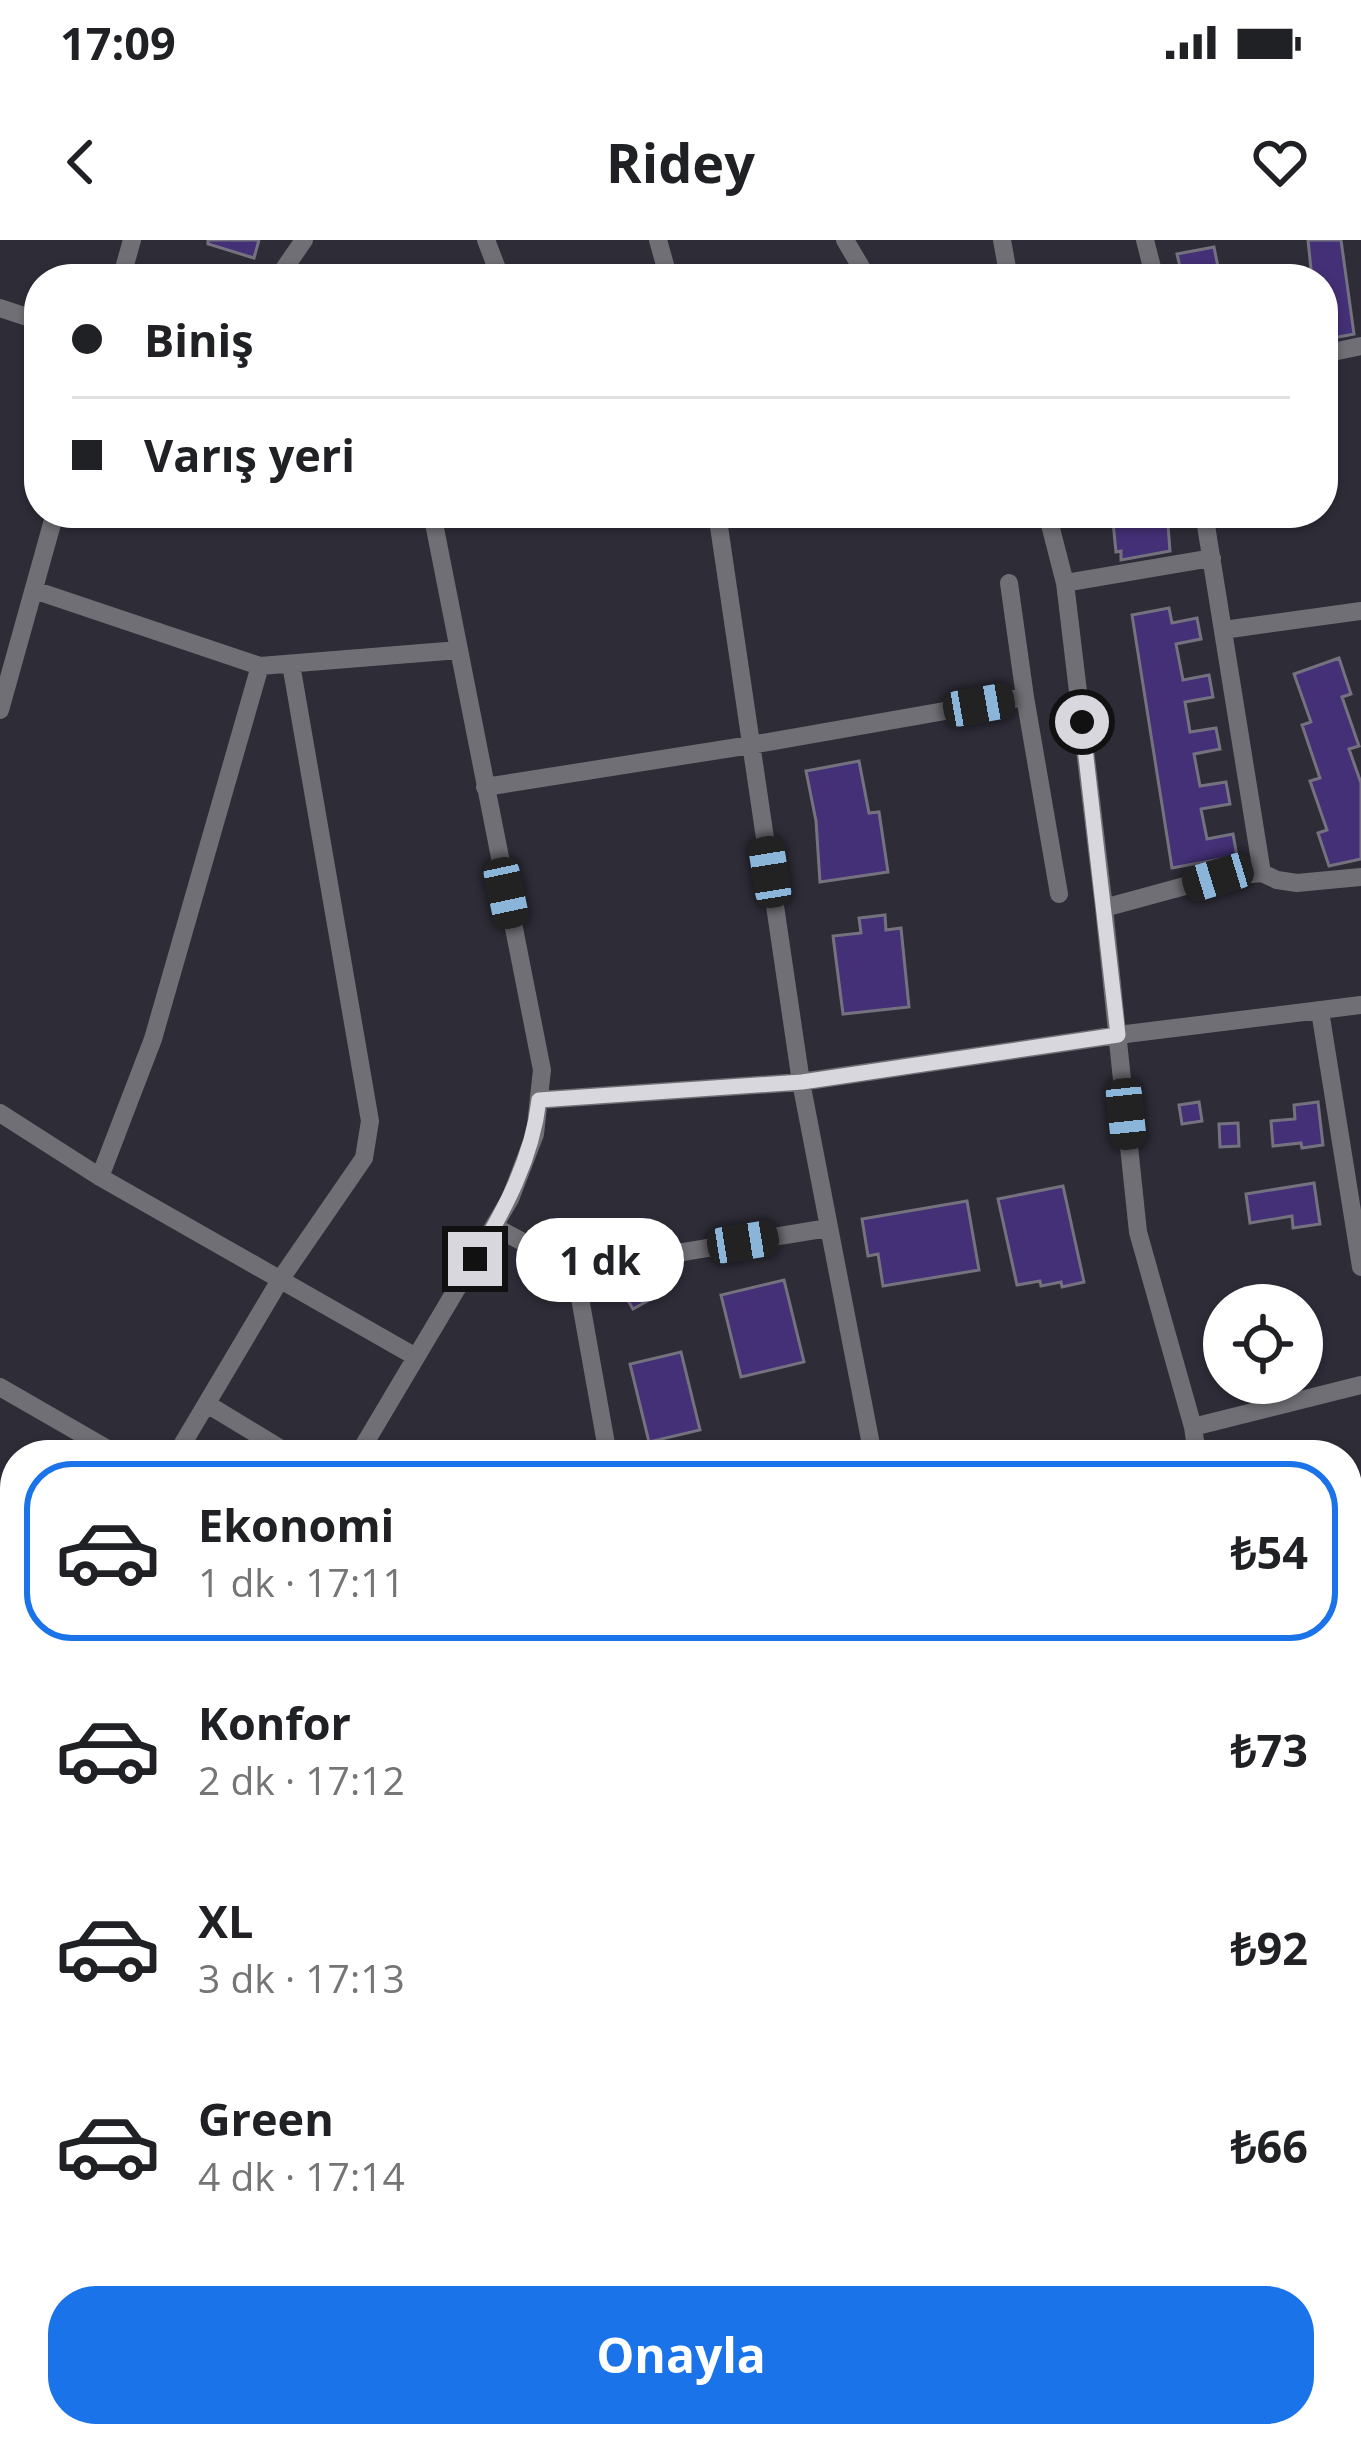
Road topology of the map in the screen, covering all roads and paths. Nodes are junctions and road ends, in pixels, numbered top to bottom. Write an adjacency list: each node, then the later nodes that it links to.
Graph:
1 (51, 528): 9 (street)
2 (435, 528): 12 (street)
3 (719, 528): 17 (street)
4 (1051, 528): 8 (street)
5 (1207, 528): 6 (street)
6 (1212, 558): 8 (street); 11 (street)
7 (1009, 583): 15 (street)
8 (1065, 583): 22 (street)
9 (34, 590): 14 (street); 16 (street)
10 (1361, 611): 11 (street)
11 (1223, 630): 19 (street)
12 (459, 650): 13 (street); 18 (street)
13 (291, 664): 14 (street); 34 (street)
14 (260, 666): 29 (street)
15 (1024, 697): 17 (street); 21 (street)
16 (0, 710)
17 (752, 745): 18 (street); 26 (street)
18 (485, 787): 27 (street)
19 (1262, 873): 20 (street); 22 (street)
20 (1361, 877)
21 (1059, 894)
22 (1104, 908): 25 (street)
23 (1361, 1005): 24 (street)
24 (1320, 1011): 25 (street); 32 (street)
25 (1118, 1035): 26 (street); 39 (street)
26 (802, 1082): 27 (street); 31 (street)
27 (539, 1100): 30 (street)
28 (0, 1113): 29 (street)
29 (100, 1178): 34 (street)
30 (494, 1227): 33 (street); 35 (street)
31 (828, 1228): 33 (street); 45 (street)
32 (1361, 1267)
33 (575, 1270): 44 (street)
34 (280, 1280): 35 (street); 38 (street)
35 (416, 1357): 43 (street)
36 (1361, 1385): 39 (street)
37 (0, 1387): 40 (street)
38 (207, 1404): 41 (street); 42 (street)
39 (1193, 1427): 46 (street)
40 (92, 1440)
41 (185, 1440)
42 (266, 1440)
43 (367, 1440)
44 (605, 1440)
45 (870, 1440)
46 (1195, 1440)

